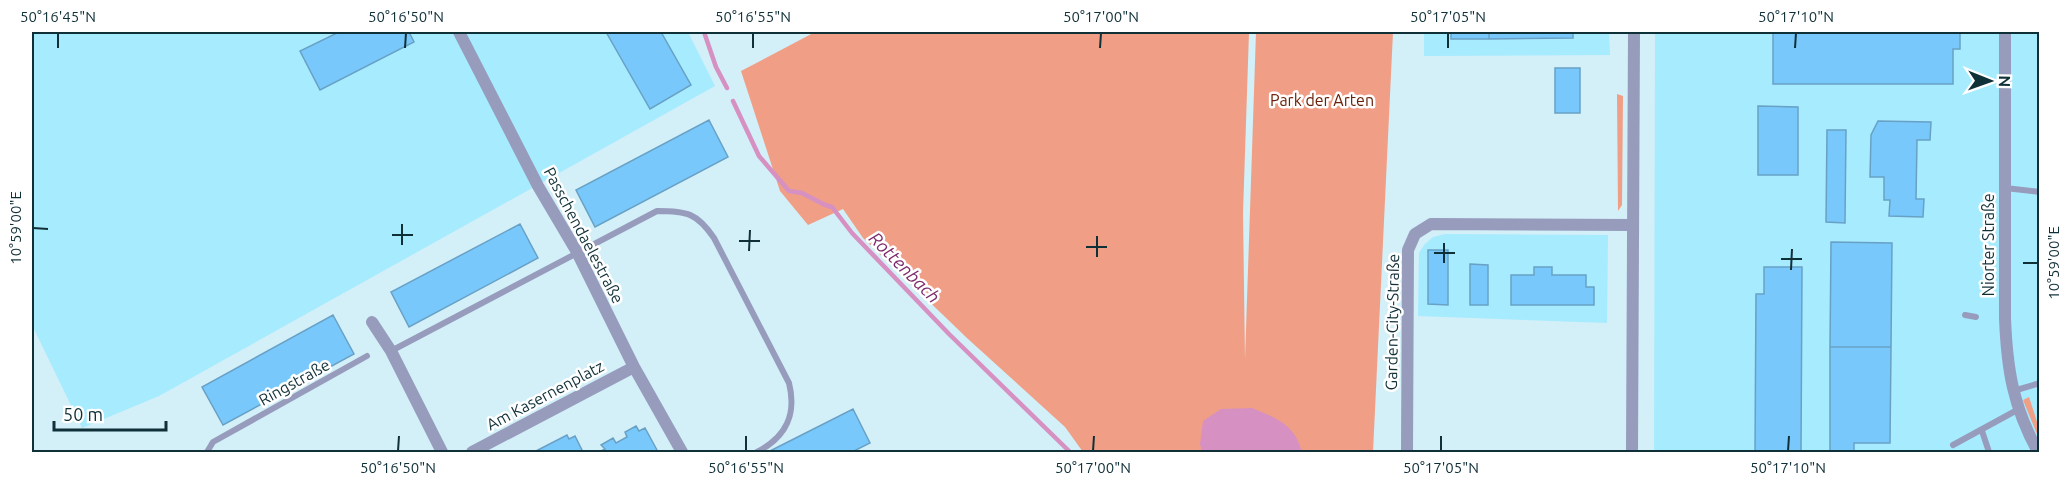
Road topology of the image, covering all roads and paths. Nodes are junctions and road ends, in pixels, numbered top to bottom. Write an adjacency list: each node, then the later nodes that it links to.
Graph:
1 (459, 32): 7 (street, Passchendaelestraße)
2 (1634, 32): 6 (street)
3 (2005, 32): 4 (street, Niorter Straße)
4 (2005, 188): 5 (lane); 15 (street, Niorter Straße)
5 (2040, 192)
6 (1632, 225): 24 (street, Garden-City-Straße); 25 (street)
7 (577, 252): 11 (lane); 13 (street, Passchendaelestraße); 23 (lane)
8 (1965, 315): 9 (lane)
9 (1976, 317)
10 (372, 322): 11 (street)
11 (391, 351): 20 (street)
12 (367, 356): 19 (lane, Ringstraße)
13 (634, 367): 21 (street, Am Kasernenplatz); 22 (street, Passchendaelestraße)
14 (2040, 383): 15 (lane)
15 (2013, 391): 16 (street, Niorter Straße)
16 (2019, 409): 17 (lane); 27 (street, Niorter Straße)
17 (1982, 431): 18 (lane); 26 (lane)
18 (1953, 445)
19 (207, 453)
20 (442, 453)
21 (472, 453)
22 (682, 453)
23 (757, 453)
24 (1407, 453)
25 (1632, 453)
26 (1989, 453)
27 (2038, 453)

